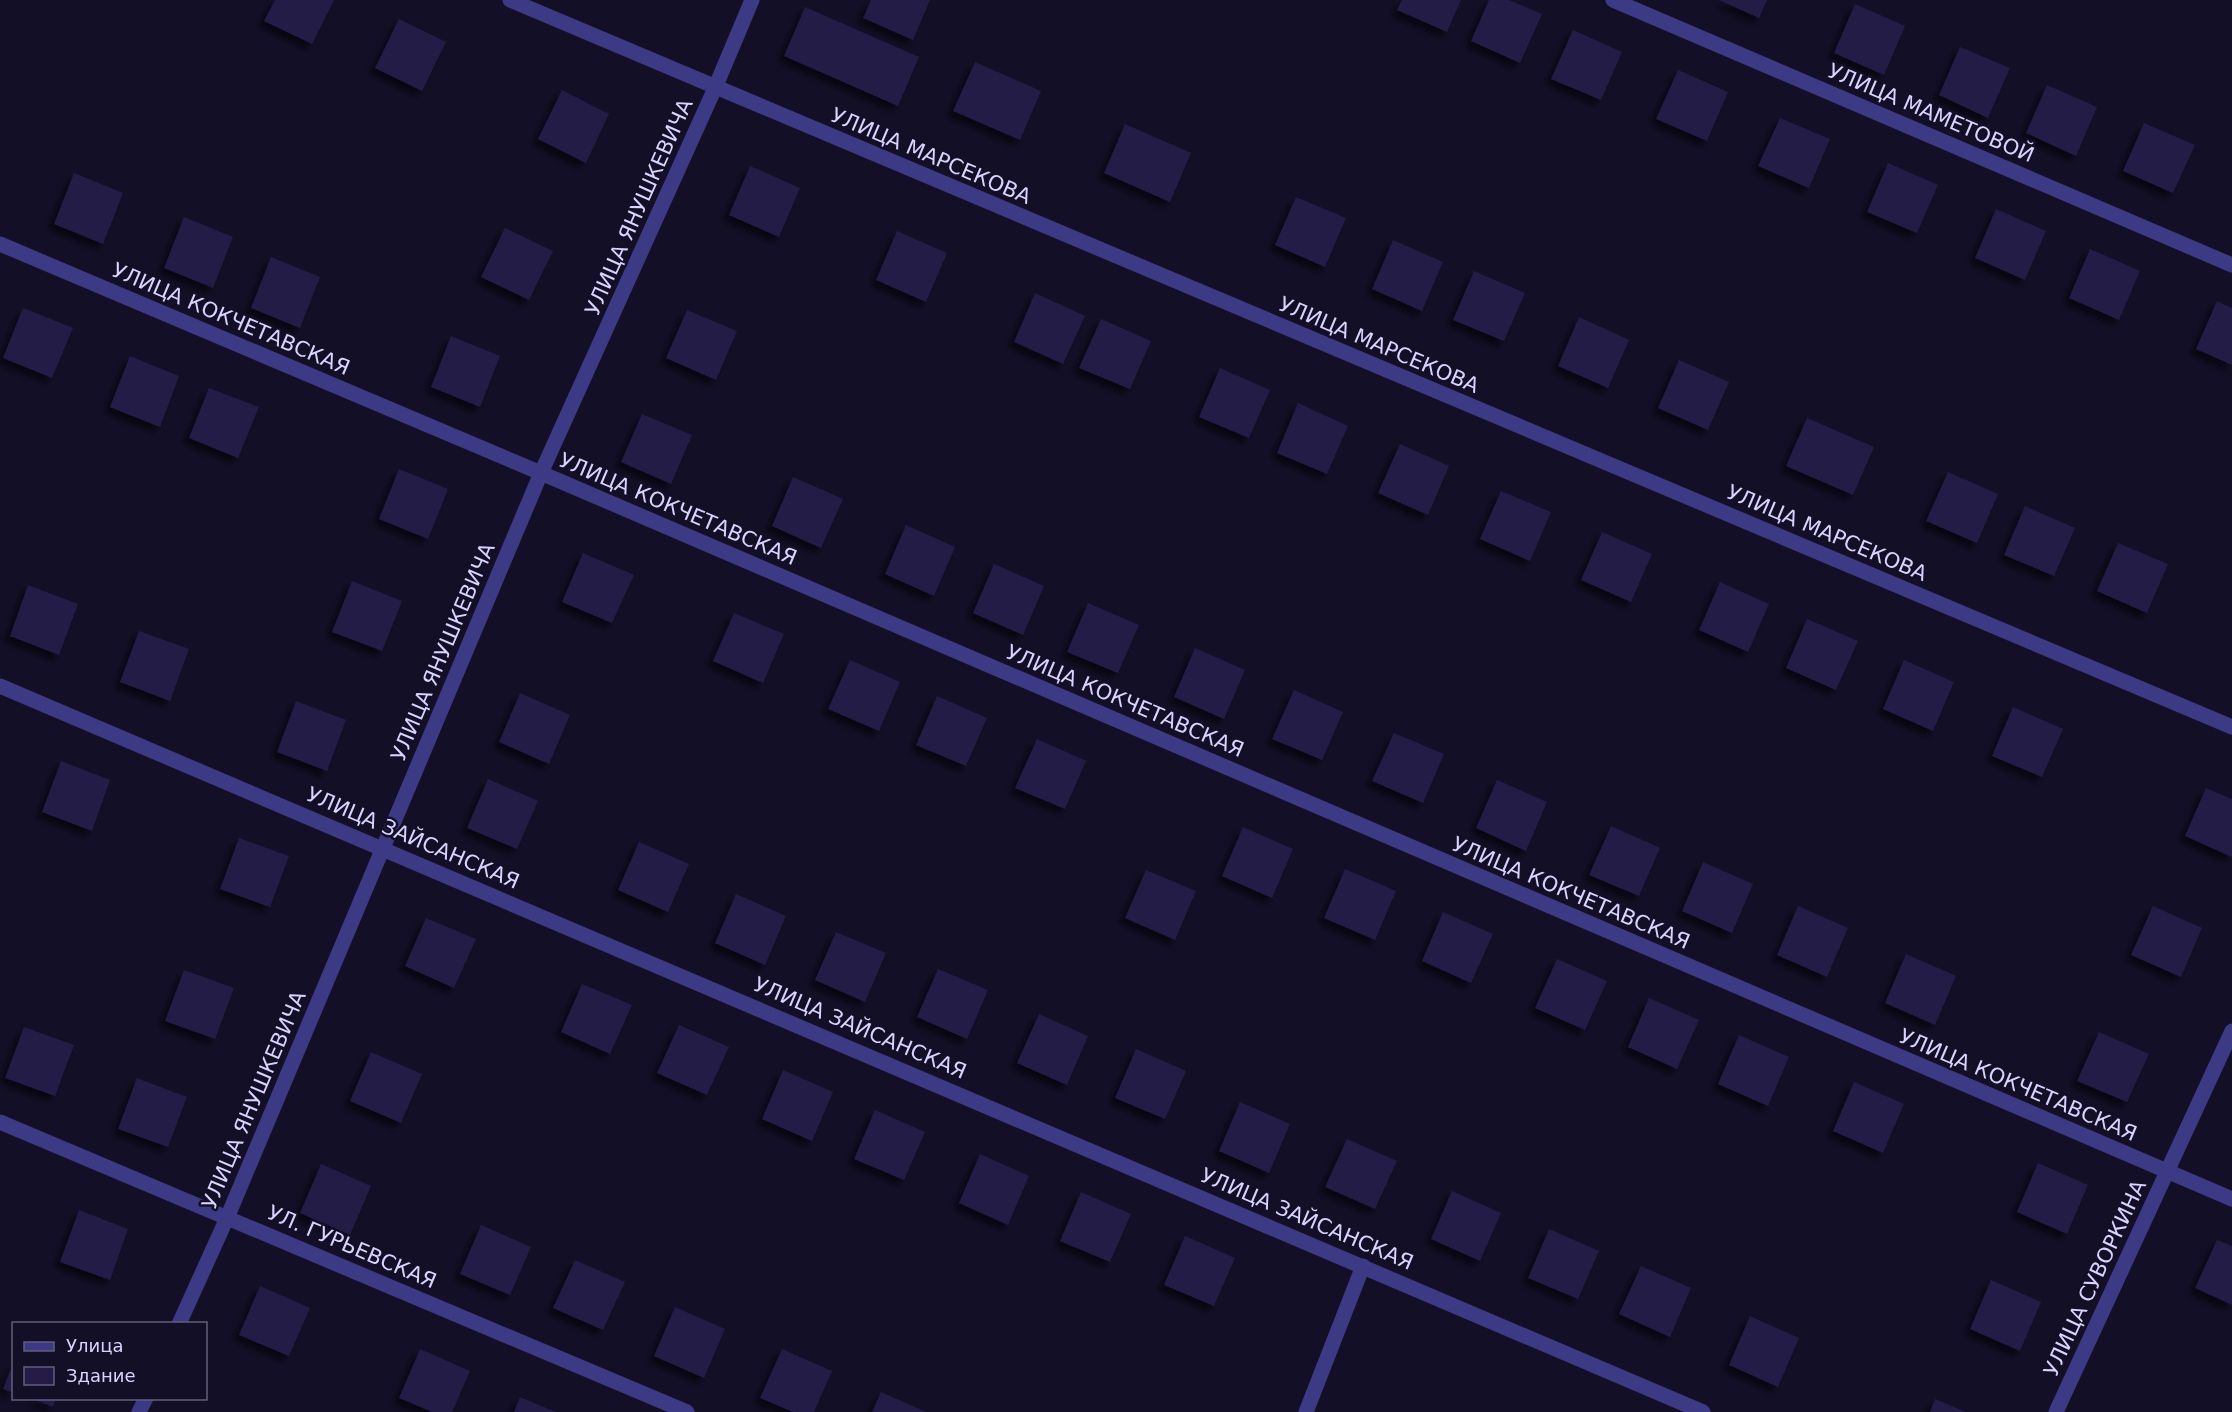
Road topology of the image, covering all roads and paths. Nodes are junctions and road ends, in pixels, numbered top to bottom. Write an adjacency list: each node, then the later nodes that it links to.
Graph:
1 (510, 0): 4 (street, УЛИЦА МАРСЕКОВА)
2 (752, 0): 4 (street, УЛИЦА ЯНУШКЕВИЧА)
3 (1613, 0): 6 (street, УЛИЦА МАМЕТОВОЙ)
4 (715, 88): 7 (street, УЛИЦА ЯНУШКЕВИЧА); 9 (street, УЛИЦА МАРСЕКОВА)
5 (0, 244): 7 (street, УЛИЦА КОКЧЕТАВСКАЯ)
6 (2232, 265)
7 (541, 473): 10 (street, УЛИЦА ЯНУШКЕВИЧА); 13 (street, УЛИЦА КОКЧЕТАВСКАЯ)
8 (0, 686): 10 (street, УЛИЦА ЗАЙСАНСКАЯ)
9 (2232, 726)
10 (383, 848): 15 (street, УЛИЦА ЯНУШКЕВИЧА); 16 (street, УЛИЦА ЗАЙСАНСКАЯ)
11 (2232, 1031): 13 (street, УЛИЦА СУВОРКИНА)
12 (0, 1122): 15 (street, УЛ. ГУРЬЕВСКАЯ)
13 (2167, 1172): 14 (street, УЛИЦА КОКЧЕТАВСКАЯ); 21 (street, УЛИЦА СУВОРКИНА)
14 (2232, 1199)
15 (227, 1218): 17 (street, УЛИЦА ЯНУШКЕВИЧА); 18 (street, УЛ. ГУРЬЕВСКАЯ)
16 (1363, 1266): 19 (street); 20 (street, УЛИЦА ЗАЙСАНСКАЯ)
17 (179, 1322)
18 (687, 1412)
19 (1306, 1412)
20 (1703, 1412)
21 (2056, 1412)

